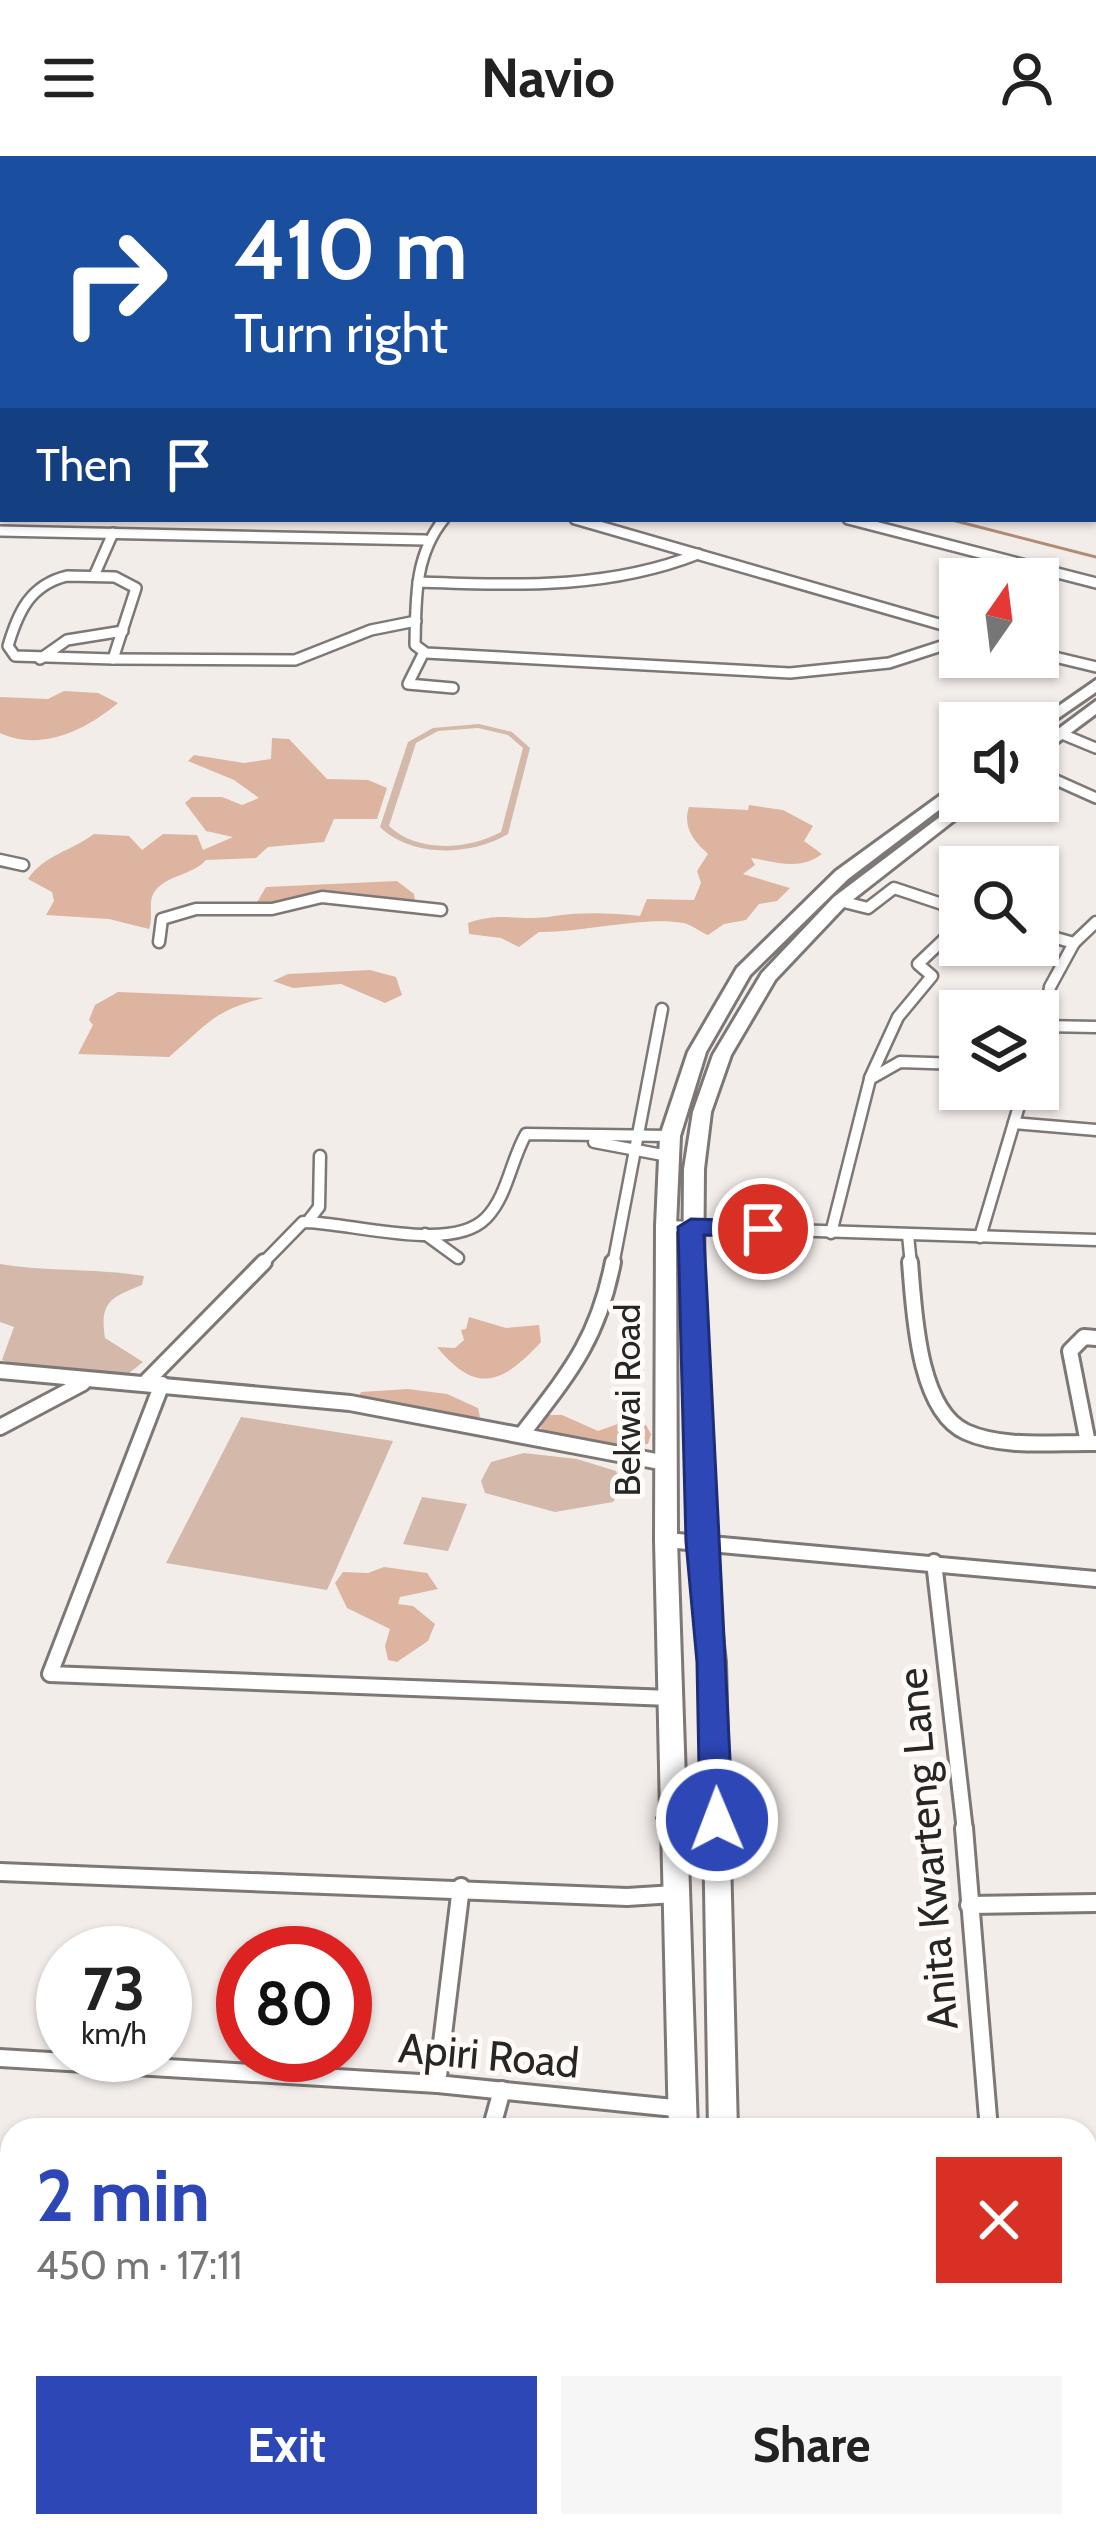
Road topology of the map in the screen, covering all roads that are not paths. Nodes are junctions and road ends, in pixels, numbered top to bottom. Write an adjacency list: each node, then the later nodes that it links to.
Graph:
1 (441, 522): 6 (street)
2 (598, 522): 7 (street)
3 (860, 522): 10 (street)
4 (0, 531): 5 (street)
5 (113, 532): 6 (street); 8 (street)
6 (424, 540): 9 (street)
7 (700, 554): 9 (street); 12 (street)
8 (94, 575): 13 (street); 16 (street)
9 (418, 582): 11 (street)
10 (1096, 583)
11 (416, 621): 15 (street); 18 (street)
12 (939, 624)
13 (122, 631): 16 (street); 18 (street)
14 (939, 647): 15 (street)
15 (424, 652): 21 (street)
16 (40, 658): 18 (street)
17 (1059, 659): 19 (street)
18 (112, 661)
19 (1093, 669)
20 (1096, 685): 23 (highway)
21 (453, 688)
22 (1096, 706): 24 (highway)
23 (1059, 712)
24 (1062, 734): 25 (highway); 26 (street)
25 (1059, 736)
26 (1096, 748)
27 (1059, 781): 28 (street)
28 (1096, 798)
29 (939, 802): 52 (highway, Bekwai Road)
30 (944, 822): 33 (highway, Bekwai Road)
31 (0, 860): 32 (street)
32 (23, 865)
33 (840, 902): 34 (street); 57 (highway, Bekwai Road)
34 (939, 903)
35 (441, 910): 38 (street)
36 (1096, 922): 40 (street)
37 (1059, 939): 40 (street)
38 (159, 941)
39 (939, 944): 46 (street)
40 (1074, 944): 41 (street)
41 (1046, 990)
42 (662, 1009): 50 (street)
43 (1059, 1026): 44 (street)
44 (1096, 1027)
45 (939, 1064): 46 (street)
46 (870, 1079): 58 (street)
47 (1018, 1110): 48 (street)
48 (1014, 1123): 49 (street); 61 (street)
49 (1096, 1130)
50 (639, 1133): 51 (street); 52 (street); 53 (street)
51 (577, 1134): 53 (street); 59 (street)
52 (669, 1146): 53 (street); 56 (highway, Bekwai Road)
53 (635, 1153): 69 (street)
54 (320, 1156): 55 (street)
55 (309, 1220): 59 (street); 67 (street)
56 (666, 1226): 57 (street); 71 (highway, Bekwai Road)
57 (691, 1227): 58 (street); 73 (highway, Bekwai Road)
58 (831, 1232): 60 (street)
59 (425, 1234): 63 (street)
60 (908, 1235): 61 (street); 70 (street)
61 (980, 1237): 62 (street)
62 (1096, 1240)
63 (458, 1258)
64 (1096, 1338): 70 (street)
65 (0, 1371): 66 (street)
66 (90, 1381): 67 (street); 68 (street)
67 (154, 1383): 69 (street); 76 (street)
68 (0, 1427)
69 (523, 1433): 71 (street)
70 (1092, 1443)
71 (666, 1462): 72 (highway, Bekwai Road)
72 (666, 1540): 73 (street); 76 (highway, Bekwai Road)
73 (701, 1542): 74 (street); 78 (highway, Bekwai Road)
74 (934, 1562): 75 (street); 83 (street, Anita Kwarteng Lane)
75 (1096, 1579)
76 (670, 1698): 77 (highway, Bekwai Road)
77 (671, 1818): 78 (highway); 81 (highway, Bekwai Road)
78 (717, 1820): 90 (highway, Bekwai Road)
79 (1, 1877): 80 (street)
80 (461, 1887): 81 (street); 85 (street)
81 (676, 1894): 89 (highway, Bekwai Road)
82 (1096, 1904): 83 (street)
83 (969, 1906): 91 (street, Anita Kwarteng Lane)
84 (0, 2058): 85 (street, Apiri Road)
85 (437, 2084): 86 (street, Apiri Road)
86 (502, 2090): 87 (street); 88 (street, Apiri Road)
87 (494, 2118)
88 (672, 2118)
89 (684, 2118)
90 (723, 2118)
91 (988, 2118)

